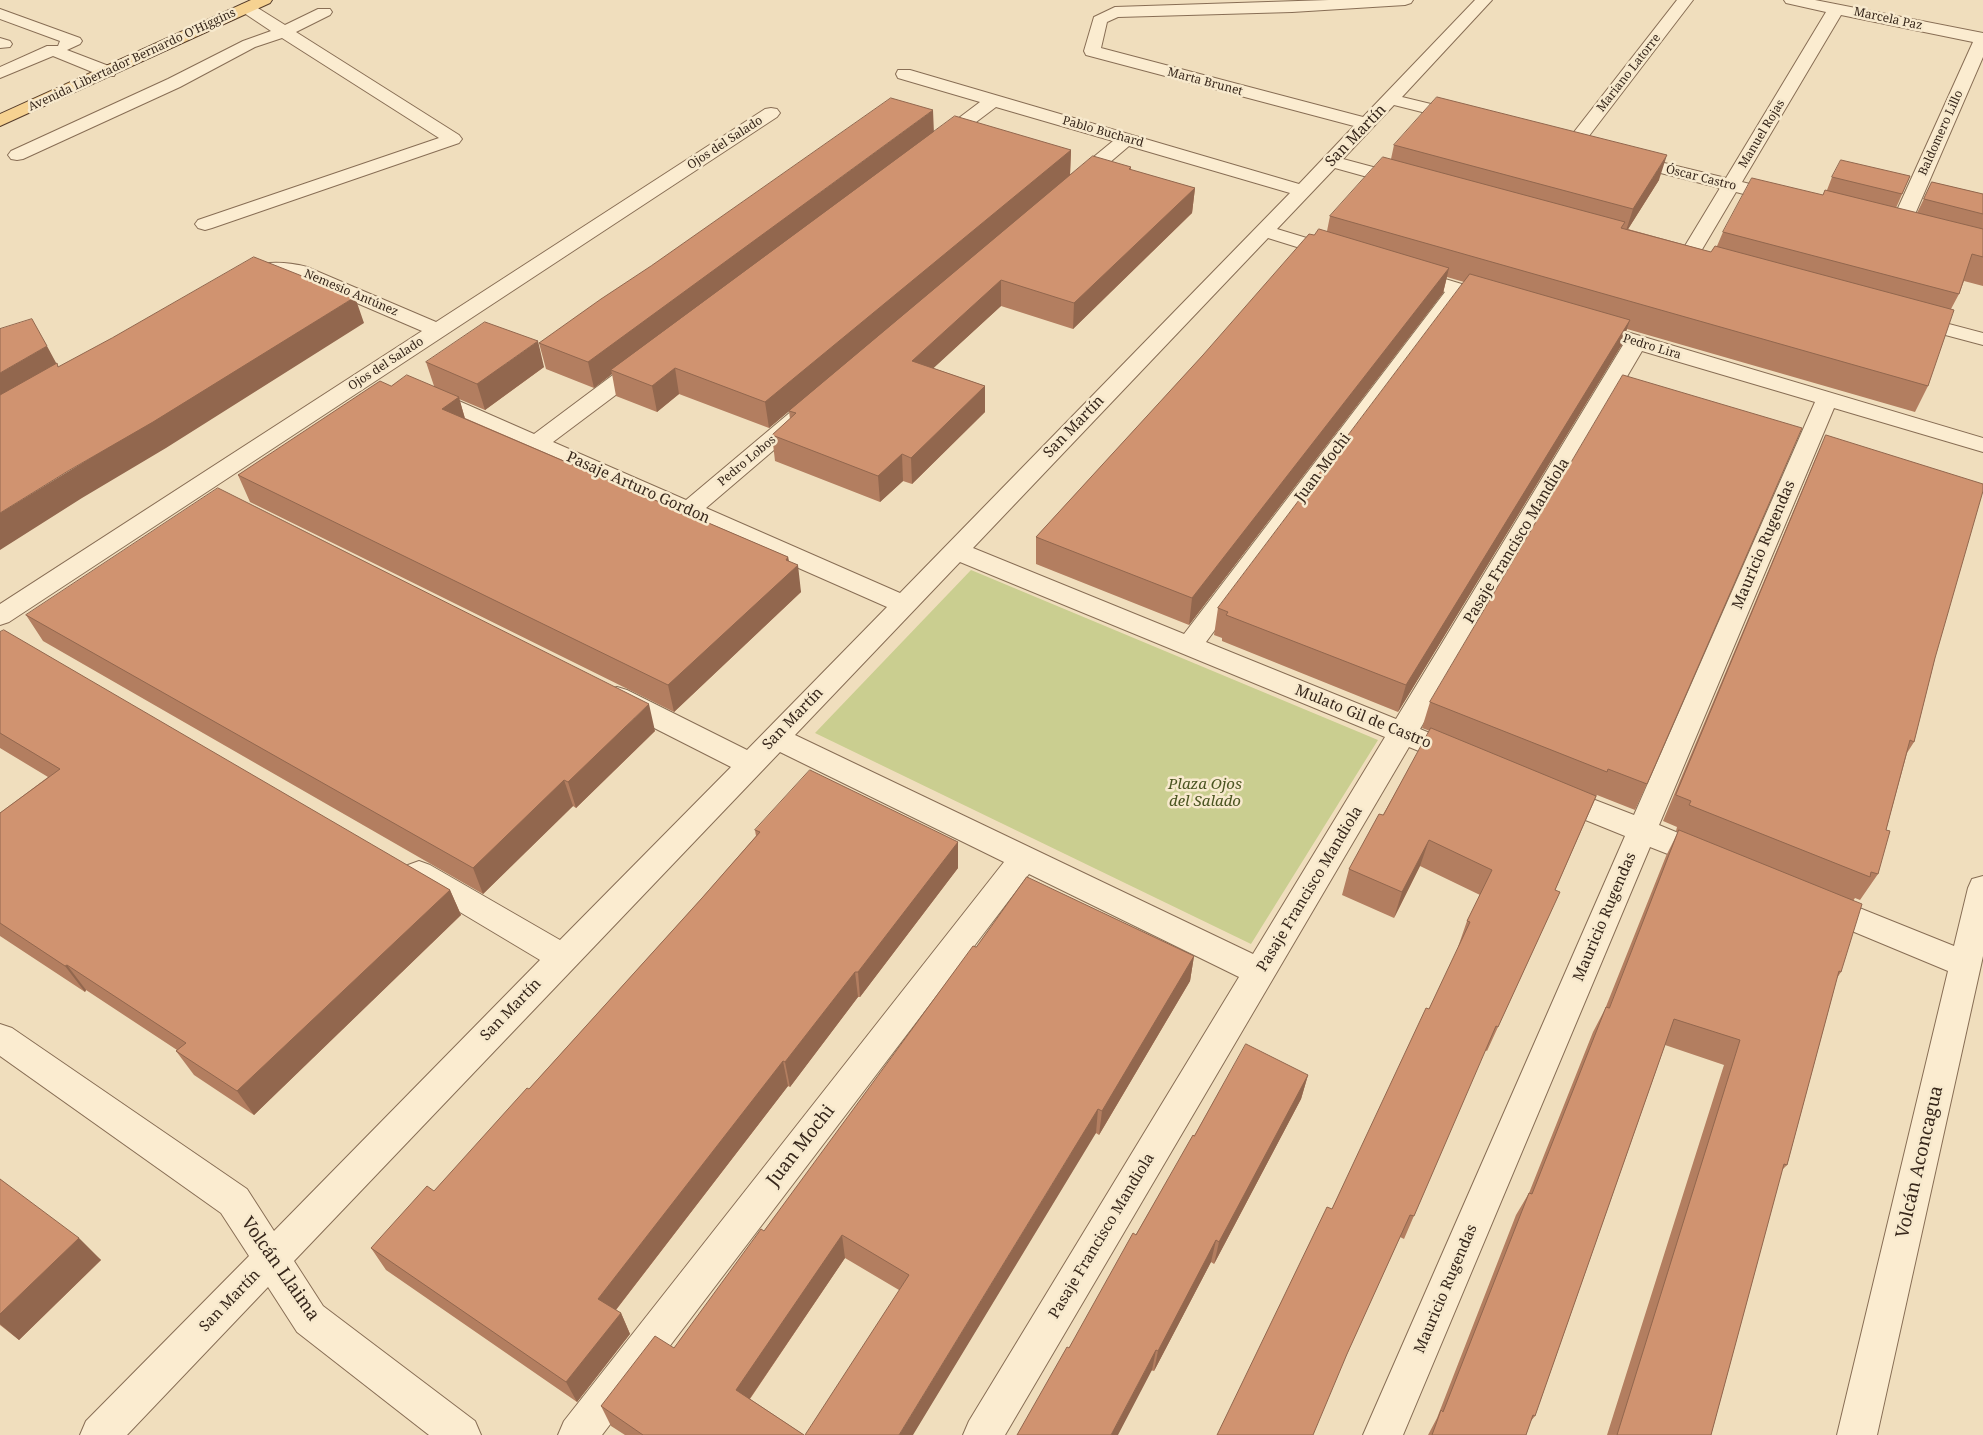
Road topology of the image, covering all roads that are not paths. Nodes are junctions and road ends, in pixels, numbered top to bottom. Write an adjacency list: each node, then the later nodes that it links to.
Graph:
1 (264, 0): 6 (main road, Avenida Libertador Bernardo O'Higgins)
2 (1406, 0): 21 (street, Marta Brunet)
3 (1484, 0): 16 (street, San Martín)
4 (1685, 0): 24 (street, Mariano Latorre)
5 (1792, 0): 7 (street, Marcela Paz)
6 (247, 8): 10 (street); 13 (main road, Avenida Libertador Bernardo O'Higgins)
7 (1836, 9): 11 (street, Marcela Paz); 30 (street, Manuel Rojas)
8 (324, 12): 10 (street)
9 (0, 14): 12 (street)
10 (282, 32): 27 (street); 35 (street)
11 (1983, 38): 37 (street, Baldomero Lillo)
12 (52, 50): 13 (street); 14 (street)
13 (108, 72): 19 (main road, Avenida Libertador Bernardo O'Higgins)
14 (0, 73)
15 (904, 74): 17 (street, Pablo Buchard)
16 (1391, 99): 20 (street); 21 (street, San Martín)
17 (994, 100): 22 (street, Pablo Buchard); 26 (street)
18 (772, 112): 49 (street, Ojos del Salado)
19 (0, 121)
20 (1478, 121)
21 (1367, 124): 29 (street, San Martín)
22 (1126, 139): 32 (street, Pablo Buchard); 33 (street)
23 (1554, 140): 24 (street)
24 (1573, 146): 25 (street)
25 (1592, 150)
26 (923, 153)
27 (17, 155)
28 (1610, 155): 30 (street, Óscar Castro)
29 (1331, 161): 31 (street); 32 (street, San Martín)
30 (1731, 185): 34 (street, Óscar Castro); 42 (street, Manuel Rojas)
31 (1429, 188)
32 (1303, 191): 38 (street, San Martín)
33 (1058, 197)
34 (1796, 202)
35 (205, 224)
36 (1881, 224): 37 (street)
37 (1899, 228): 39 (street)
38 (1264, 231): 41 (street); 62 (street, San Martín)
39 (1918, 233)
40 (1668, 253): 42 (street)
41 (1353, 258)
42 (1688, 258): 43 (street)
43 (1706, 264)
44 (1391, 269): 46 (street)
45 (227, 288): 49 (street, Nemesio Antúnez)
46 (1458, 289): 47 (street); 65 (street, Juan Mochi)
47 (1514, 306)
48 (1897, 316): 51 (street)
49 (438, 330): 54 (street, Ojos del Salado)
50 (1598, 331): 52 (street, Pedro Lira)
51 (1983, 339)
52 (1636, 342): 55 (street, Pedro Lira); 67 (street, Pasaje Francisco Mandiola)
53 (663, 349): 57 (street)
54 (374, 372): 57 (street, Pasaje Arturo Gordon); 59 (street, Ojos del Salado)
55 (1826, 399): 58 (street, Pedro Lira); 72 (street, Mauricio Rugendas)
56 (817, 402): 61 (street, Pedro Lobos)
57 (537, 443): 61 (street, Pasaje Arturo Gordon)
58 (1983, 445)
59 (198, 487): 60 (street); 64 (street, Ojos del Salado)
60 (224, 500)
61 (688, 510): 63 (street, Pasaje Arturo Gordon)
62 (955, 550): 63 (street, San Martín); 65 (street, Mulato Gil de Castro)
63 (903, 604): 68 (street, San Martín)
64 (0, 616)
65 (1188, 646): 67 (street, Mulato Gil de Castro)
66 (598, 688): 69 (street)
67 (1402, 733): 70 (street, Mulato Gil de Castro); 80 (street, Pasaje Francisco Mandiola)
68 (776, 738): 69 (street, San Martín); 73 (street)
69 (750, 764): 78 (street, San Martín)
70 (1485, 767)
71 (1532, 786): 72 (street)
72 (1642, 832): 75 (street); 87 (street, Mauricio Rugendas)
73 (1024, 858): 80 (street); 85 (street, Juan Mochi)
74 (395, 860): 78 (street)
75 (1725, 865)
76 (1983, 888): 79 (street, Volcán Aconcagua)
77 (1799, 896): 79 (street)
78 (562, 957): 82 (street, San Martín)
79 (1965, 964): 88 (street, Volcán Aconcagua)
80 (1260, 972): 86 (street, Pasaje Francisco Mandiola)
81 (0, 1038): 82 (street, Volcán Llaima)
82 (271, 1258): 83 (street, San Martín); 84 (street, Volcán Llaima)
83 (100, 1435)
84 (461, 1435)
85 (578, 1435)
86 (984, 1435)
87 (1383, 1435)
88 (1857, 1435)

